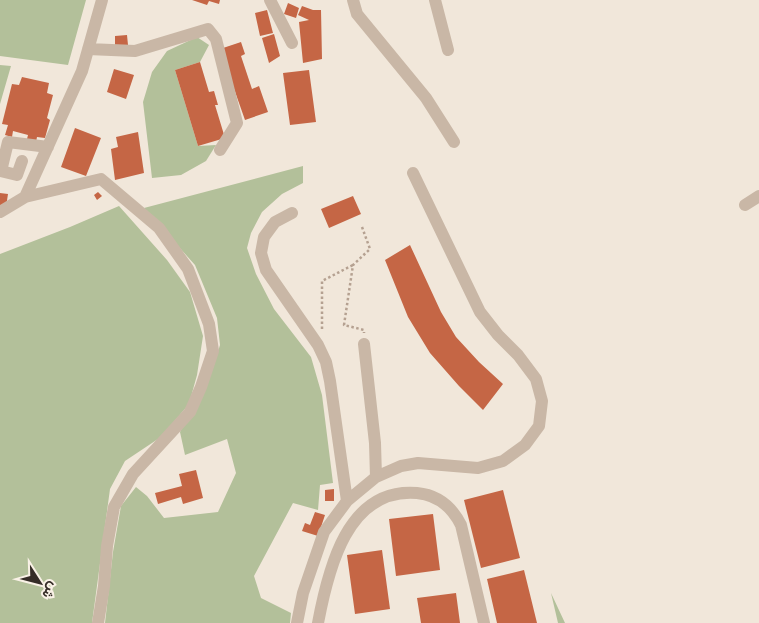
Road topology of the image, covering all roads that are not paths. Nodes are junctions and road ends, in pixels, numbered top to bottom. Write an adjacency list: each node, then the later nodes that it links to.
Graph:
1 (102, 0): 6 (street)
2 (270, 0): 5 (street)
3 (353, 0): 8 (street)
4 (435, 0): 7 (street)
5 (292, 43)
6 (88, 49): 9 (street); 10 (street)
7 (448, 50)
8 (454, 142)
9 (48, 147): 11 (street); 14 (street)
10 (220, 150)
11 (22, 161)
12 (413, 173): 19 (street)
13 (759, 196): 15 (street)
14 (25, 197): 16 (street); 21 (street)
15 (745, 204)
16 (0, 212)
17 (292, 213): 20 (street)
18 (364, 344): 19 (street)
19 (376, 477): 20 (street)
20 (347, 501): 22 (street)
21 (98, 623)
22 (297, 623)
23 (318, 623): 24 (street)
24 (484, 623)

